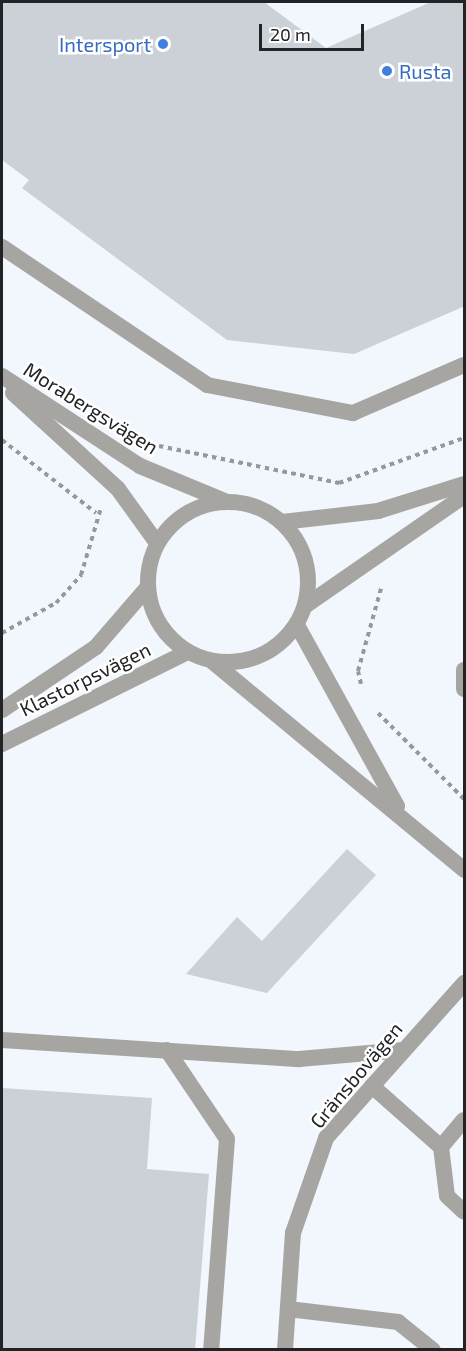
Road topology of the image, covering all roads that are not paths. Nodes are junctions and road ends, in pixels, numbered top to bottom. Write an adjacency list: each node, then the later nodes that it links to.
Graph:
1 (2, 247): 2 (street)
2 (465, 365)
3 (2, 376): 7 (street, Morabergsvägen)
4 (2, 383): 9 (street, Morabergsvägen)
5 (465, 484): 8 (street)
6 (465, 496): 11 (street)
7 (226, 502): 8 (street); 9 (street)
8 (282, 522): 11 (street)
9 (157, 543): 10 (street)
10 (147, 588): 13 (street); 17 (street, Klastorpsvägen)
11 (305, 606): 12 (street)
12 (297, 625): 14 (street); 19 (street)
13 (187, 652): 14 (street); 18 (street, Klastorpsvägen)
14 (213, 662): 19 (street)
15 (465, 670): 16 (street)
16 (465, 689)
17 (2, 710)
18 (2, 744)
19 (400, 812): 20 (street)
20 (465, 870)
21 (465, 983): 24 (street, Gränsbovägen)
22 (2, 1040): 23 (street)
23 (166, 1050): 24 (street); 31 (street)
24 (404, 1050): 25 (street, Gränsbovägen)
25 (372, 1086): 27 (street); 29 (street, Gränsbovägen)
26 (465, 1120): 27 (street)
27 (441, 1147): 28 (street)
28 (465, 1212)
29 (288, 1309): 30 (street, Gränsbovägen); 32 (street)
30 (284, 1349)
31 (211, 1350)
32 (433, 1350)

